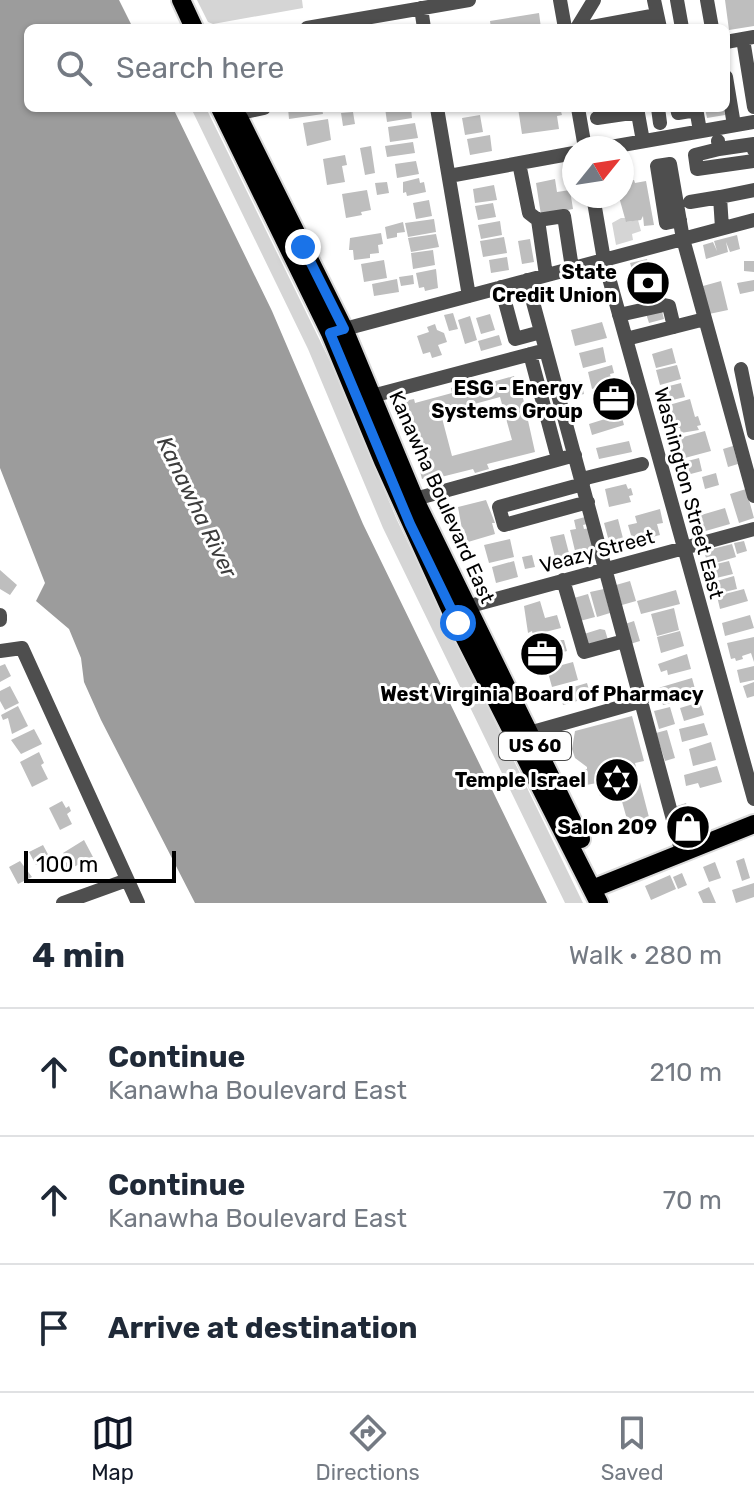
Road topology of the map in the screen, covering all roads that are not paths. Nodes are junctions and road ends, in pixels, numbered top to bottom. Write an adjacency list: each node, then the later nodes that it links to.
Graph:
1 (168, 0): 10 (main road)
2 (181, 0): 11 (main road)
3 (469, 0): 8 (street)
4 (560, 0): 14 (street)
5 (594, 0): 15 (street)
6 (677, 0): 17 (street)
7 (707, 0): 18 (street)
8 (421, 8): 12 (street); 13 (street)
9 (657, 14): 16 (street)
10 (179, 24)
11 (192, 24)
12 (349, 24)
13 (423, 24)
14 (564, 24)
15 (579, 24)
16 (607, 24)
17 (681, 24)
18 (711, 24)
19 (748, 38): 21 (street)
20 (730, 101): 30 (street)
21 (754, 107)
22 (231, 112): 60 (main road, Kanawha Boulevard East / US 60)
23 (438, 112): 41 (street)
24 (579, 112): 33 (street)
25 (628, 112): 28 (street)
26 (638, 112): 34 (street)
27 (697, 112): 32 (street)
28 (597, 118)
29 (754, 122): 30 (street)
30 (734, 125): 31 (street)
31 (716, 128): 32 (street); 36 (street)
32 (700, 131): 34 (street)
33 (583, 136)
34 (643, 141): 35 (street)
35 (634, 143)
36 (719, 149): 37 (street); 39 (street)
37 (754, 150)
38 (562, 155): 40 (street)
39 (754, 161)
40 (519, 163): 41 (street); 46 (street)
41 (449, 176): 56 (street)
42 (754, 190): 43 (street)
43 (720, 197): 44 (street); 49 (street)
44 (690, 202)
45 (595, 208): 51 (street, Washington Street East)
46 (538, 220): 52 (street); 53 (street)
47 (680, 220): 50 (street)
48 (754, 220): 49 (street)
49 (722, 228): 50 (street)
50 (683, 239): 51 (street); 58 (street)
51 (604, 260): 52 (street); 57 (street, Washington Street East)
52 (572, 268): 53 (street)
53 (546, 275): 54 (street)
54 (527, 280): 55 (street); 61 (street)
55 (501, 287): 56 (street); 61 (street)
56 (469, 296): 60 (street)
57 (619, 315): 59 (street); 62 (street, Washington Street East)
58 (705, 319): 59 (street); 72 (street)
59 (674, 327): 62 (street)
60 (337, 331): 66 (main road, Kanawha Boulevard East / US 60); 79 (main road, Kanawha Boulevard East / US 60)
61 (541, 332): 63 (street)
62 (626, 339): 76 (street, Washington Street East)
63 (546, 350): 64 (street); 68 (street)
64 (530, 354): 66 (street); 69 (street)
65 (741, 369): 67 (street)
66 (372, 396): 73 (main road, Kanawha Boulevard East / US 60)
67 (754, 433)
68 (575, 455): 69 (street); 71 (street)
69 (558, 459): 73 (street)
70 (642, 464): 71 (street)
71 (582, 482): 74 (street); 74 (street)
72 (754, 496)
73 (415, 499): 79 (main road, Kanawha Boulevard East / US 60)
74 (588, 502): 77 (street)
75 (754, 529): 76 (street, Veazy Street)
76 (683, 548): 77 (street, Veazy Street); 84 (street, Washington Street East)
77 (606, 569): 78 (street, Veazy Street); 82 (street)
78 (563, 580): 79 (street, Veazy Street); 80 (street)
79 (459, 609): 83 (main road, Kanawha Boulevard East / US 60); 88 (main road, Kanawha Boulevard East / US 60)
80 (617, 643)
81 (0, 651): 87 (street)
82 (642, 701): 83 (street); 86 (street)
83 (529, 733): 88 (main road, Kanawha Boulevard East / US 60)
84 (754, 799)
85 (754, 824): 86 (main road)
86 (682, 853): 88 (main road)
87 (127, 880): 89 (street); 90 (street)
88 (596, 895): 91 (main road, Kanawha Boulevard East / US 60)
89 (64, 903)
90 (138, 903)
91 (611, 903)

